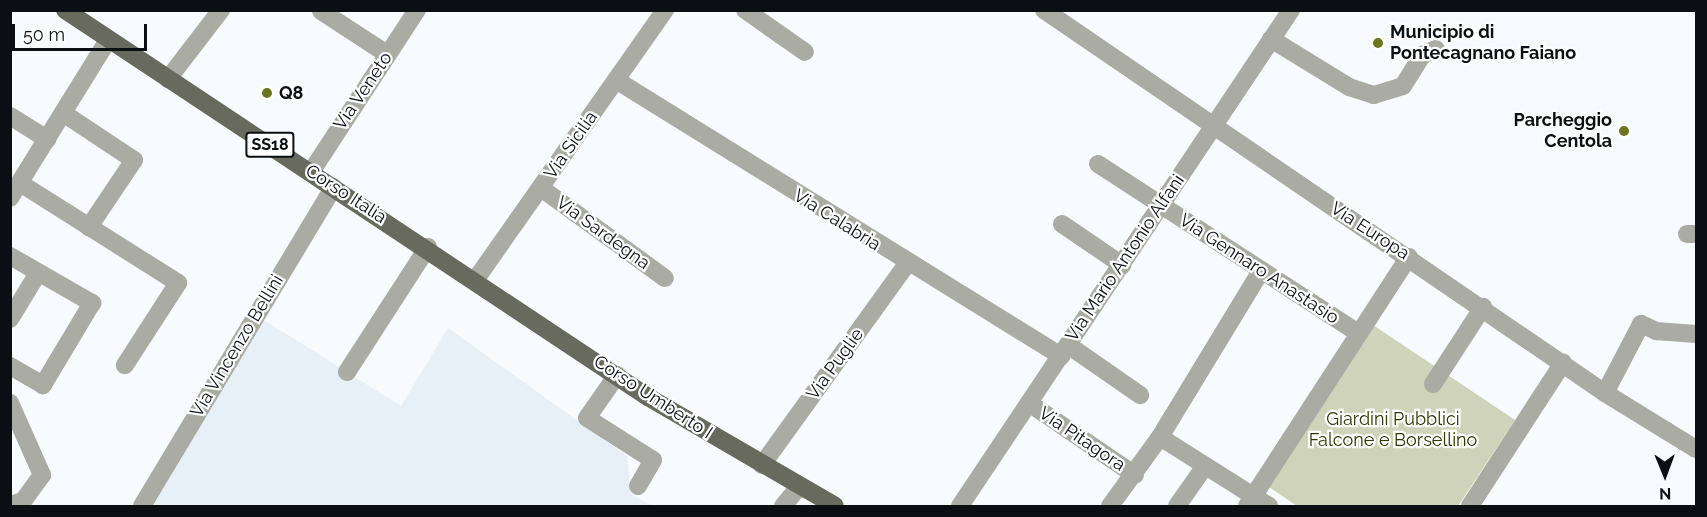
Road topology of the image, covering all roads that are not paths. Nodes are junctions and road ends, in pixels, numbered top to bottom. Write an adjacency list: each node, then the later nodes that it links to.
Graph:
1 (65, 10): 10 (main road, Corso Italia / SS18)
2 (664, 10): 15 (street, Via Sicilia)
3 (745, 10): 12 (street)
4 (1044, 10): 18 (street, Via Europa)
5 (1291, 10): 9 (street, Via Mario Antonio Alfani)
6 (321, 11): 13 (street)
7 (214, 13): 14 (street)
8 (409, 14): 13 (street, Via Veneto)
9 (1271, 39): 11 (street); 18 (street, Via Mario Antonio Alfani)
10 (108, 40): 14 (main road, Corso Italia / SS18); 16 (street)
11 (1436, 49)
12 (805, 52)
13 (387, 54): 21 (street, Via Veneto)
14 (168, 79): 21 (main road, Corso Italia / SS18)
15 (616, 80): 23 (street, Via Sicilia); 31 (street, Via Calabria)
16 (63, 113): 19 (street); 27 (street)
17 (10, 116): 19 (street)
18 (1213, 127): 25 (street, Via Mario Antonio Alfani); 30 (street, Via Europa)
19 (47, 139): 24 (street)
20 (1098, 164): 25 (street, Via Gennaro Anastasio)
21 (311, 172): 22 (main road, Corso Italia / SS18)
22 (334, 186): 28 (main road, Corso Italia / SS18); 62 (street, Via Vincenzo Bellini)
23 (541, 188): 35 (street, Via Sardegna); 36 (street, Via Sicilia)
24 (15, 190): 27 (street)
25 (1161, 205): 32 (street, Via Mario Antonio Alfani); 33 (street, Via Gennaro Anastasio)
26 (1062, 224): 32 (street)
27 (89, 227): 43 (street)
28 (428, 247): 36 (main road, Corso Italia / SS18); 44 (street)
29 (10, 256): 34 (street)
30 (1409, 257): 37 (street, Via Europa); 39 (street)
31 (907, 264): 41 (street, Via Calabria); 54 (street, Via Puglie)
32 (1122, 265): 41 (street, Via Mario Antonio Alfani)
33 (1261, 270): 39 (street, Via Gennaro Anastasio); 52 (street)
34 (38, 273): 38 (street); 45 (street)
35 (665, 278)
36 (476, 279): 46 (main road, Corso Umberto I / SS18)
37 (1483, 307): 42 (street, Via Europa); 47 (street)
38 (10, 319)
39 (1358, 333): 59 (street)
40 (1696, 334): 48 (street)
41 (1064, 350): 49 (street, Via Calabria); 51 (street, Via Mario Antonio Alfani)
42 (1563, 363): 48 (street, Via Europa); 67 (street)
43 (125, 365)
44 (347, 372)
45 (13, 373)
46 (617, 375): 54 (main road, Corso Umberto I / SS18); 57 (street)
47 (1433, 384)
48 (1605, 393): 53 (street, Via Europa)
49 (1140, 395)
50 (10, 403): 61 (street)
51 (1029, 403): 56 (street, Via Pitagora); 65 (street, Via Mario Antonio Alfani)
52 (1160, 437): 55 (street); 56 (street)
53 (1696, 449)
54 (762, 465): 58 (main road, Corso Umberto I / SS18)
55 (1205, 466): 59 (street); 66 (street)
56 (1135, 476): 60 (street)
57 (638, 486)
58 (800, 486): 63 (street); 64 (main road, Corso Umberto I / SS18)
59 (1257, 503)
60 (1117, 504)
61 (10, 505)
62 (142, 507)
63 (783, 507)
64 (835, 507)
65 (960, 507)
66 (1177, 507)
67 (1470, 507)

